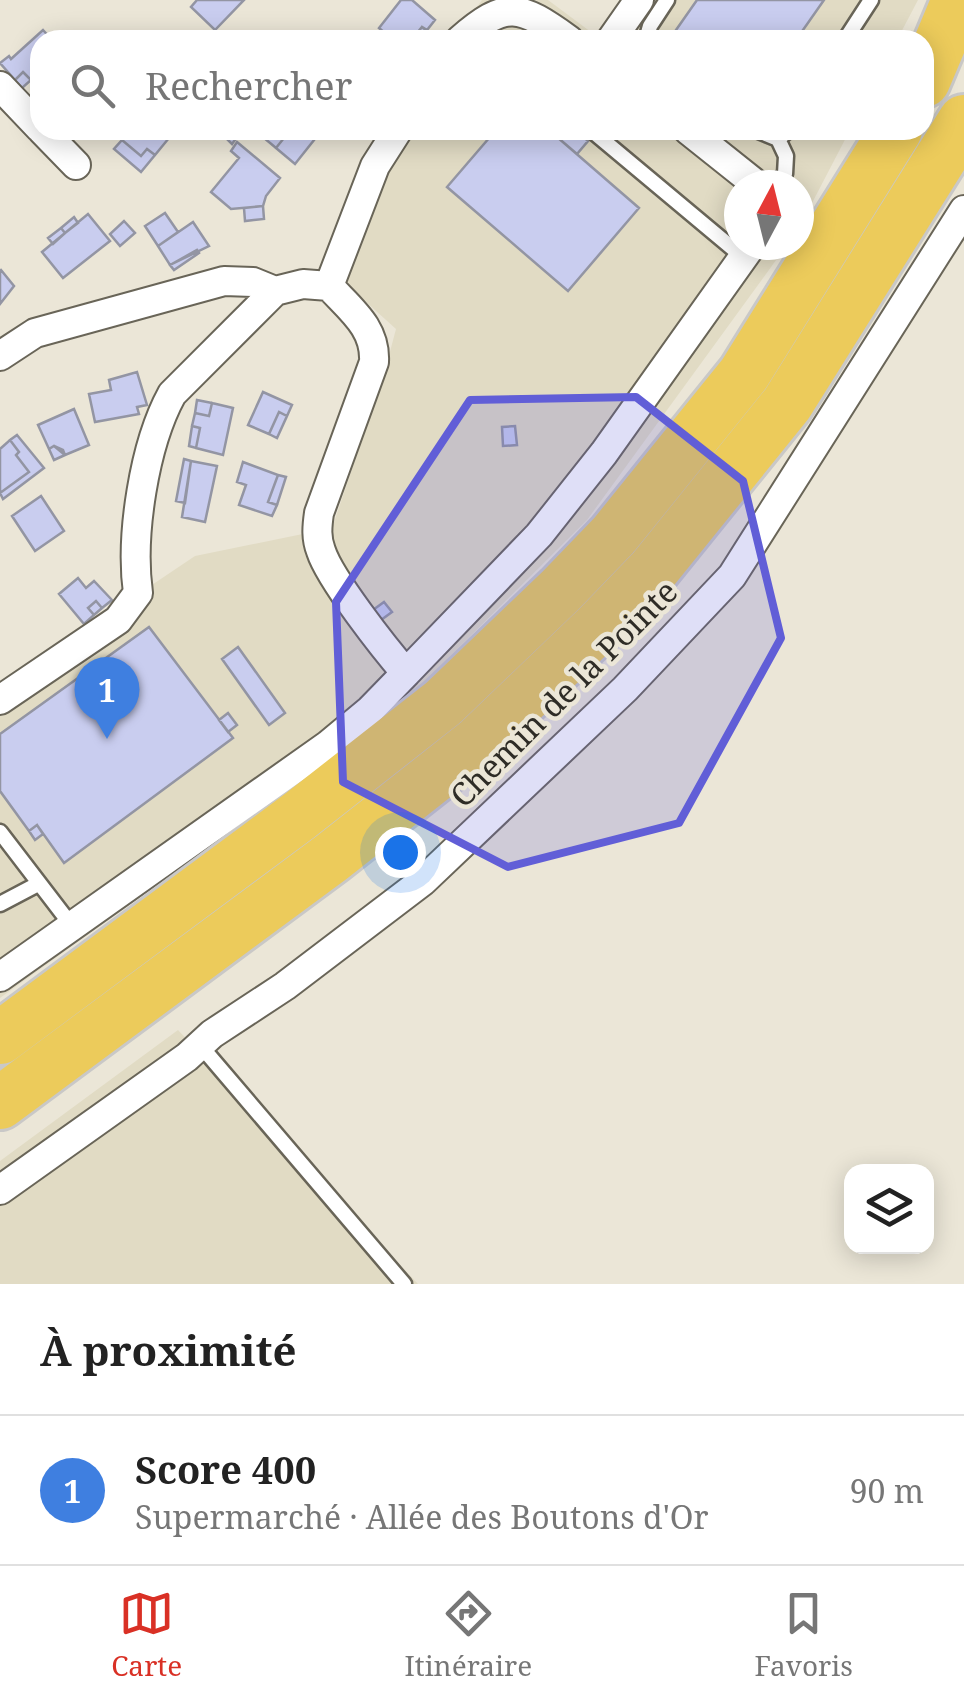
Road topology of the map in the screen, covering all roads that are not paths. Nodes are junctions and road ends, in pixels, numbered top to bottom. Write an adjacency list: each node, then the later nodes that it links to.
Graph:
1 (639, 0): 8 (street)
2 (668, 0): 9 (lane)
3 (870, 0): 10 (lane)
4 (958, 0): 11 (highway)
5 (964, 22): 12 (highway)
6 (467, 30): 7 (street)
7 (557, 30)
8 (618, 30)
9 (649, 30)
10 (852, 30)
11 (934, 59)
12 (934, 68)
13 (0, 86): 14 (street)
14 (30, 117)
15 (964, 122): 42 (highway)
16 (51, 140): 22 (street)
17 (392, 140): 28 (street)
18 (603, 140): 26 (lane)
19 (701, 140): 23 (street)
20 (784, 140): 24 (lane)
21 (890, 140): 33 (highway)
22 (76, 166)
23 (738, 170)
24 (785, 170)
25 (964, 210): 41 (street, Chemin de la Pointe)
26 (724, 233)
27 (742, 260): 31 (street)
28 (329, 286): 29 (street); 31 (street)
29 (275, 292): 30 (street); 32 (street)
30 (0, 356)
31 (406, 673): 37 (street)
32 (0, 700)
33 (382, 750): 39 (highway); 40 (highway)
34 (0, 832): 35 (lane)
35 (38, 884): 36 (lane); 37 (lane)
36 (0, 904)
37 (72, 926): 38 (street)
38 (0, 977)
39 (0, 1026)
40 (0, 1038)
41 (200, 1046): 43 (street, Chemin de la Pointe); 44 (lane)
42 (0, 1104)
43 (0, 1190)
44 (404, 1284)

